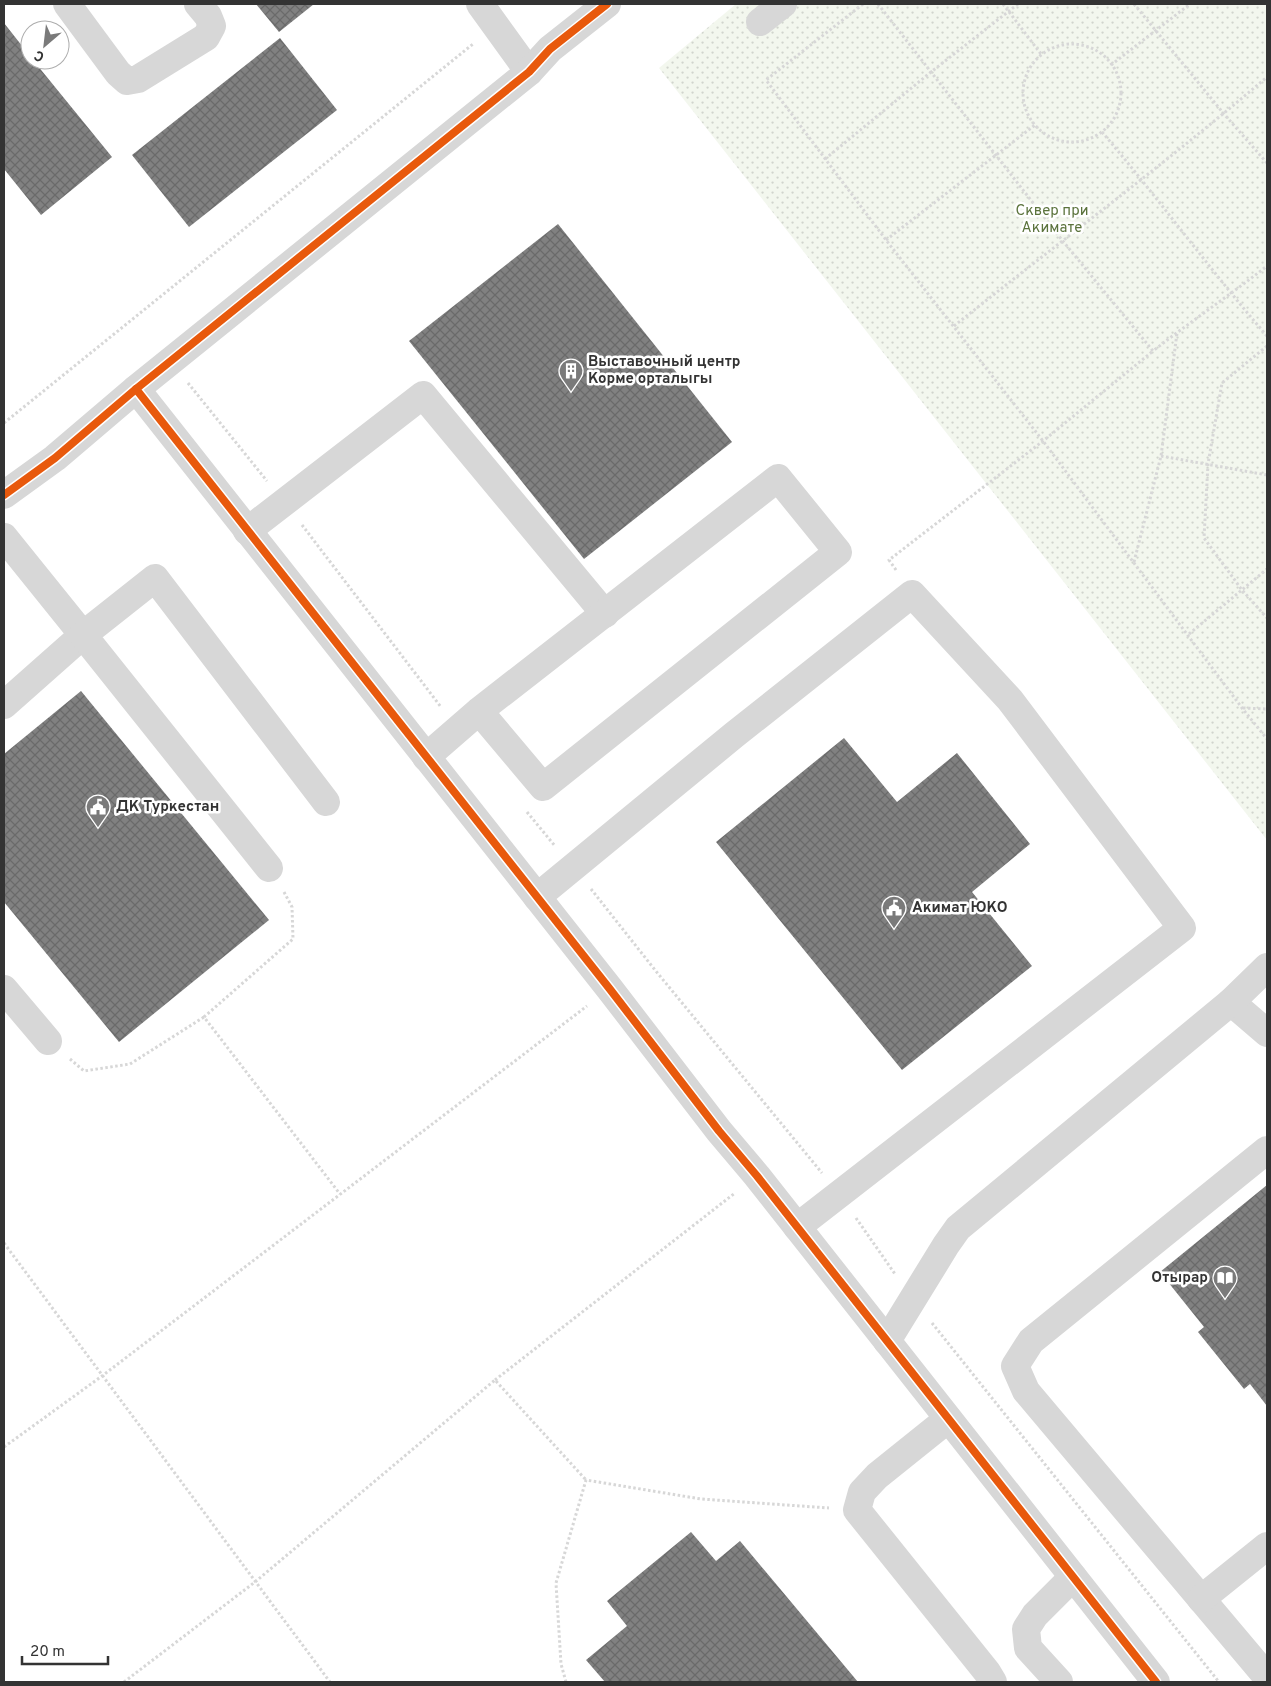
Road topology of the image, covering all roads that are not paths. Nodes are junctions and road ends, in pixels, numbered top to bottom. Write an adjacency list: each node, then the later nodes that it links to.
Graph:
1 (67, 4): 2 (street)
2 (198, 4)
3 (480, 4): 7 (street)
4 (607, 4): 7 (street)
5 (783, 4): 6 (street)
6 (760, 22)
7 (529, 72): 8 (street)
8 (136, 389): 9 (street); 10 (street)
9 (4, 495)
10 (247, 530): 12 (street); 16 (street)
11 (4, 537): 13 (street)
12 (605, 614): 15 (street); 15 (street)
13 (83, 635): 14 (street); 17 (street); 18 (street)
14 (4, 705)
15 (479, 711): 16 (street)
16 (426, 757): 19 (street)
17 (326, 802)
18 (269, 868)
19 (537, 897): 26 (street); 26 (street)
20 (1267, 967): 22 (street)
21 (4, 989): 24 (street)
22 (1231, 1002): 23 (street); 27 (street)
23 (1267, 1033)
24 (48, 1041)
25 (1267, 1150): 31 (street)
26 (797, 1227): 27 (street)
27 (887, 1341): 28 (street)
28 (948, 1419): 30 (street); 33 (street)
29 (1267, 1546): 31 (street)
30 (1073, 1576): 34 (street); 35 (street)
31 (1201, 1599): 32 (street)
32 (1267, 1677)
33 (993, 1682)
34 (1059, 1682)
35 (1156, 1682)

